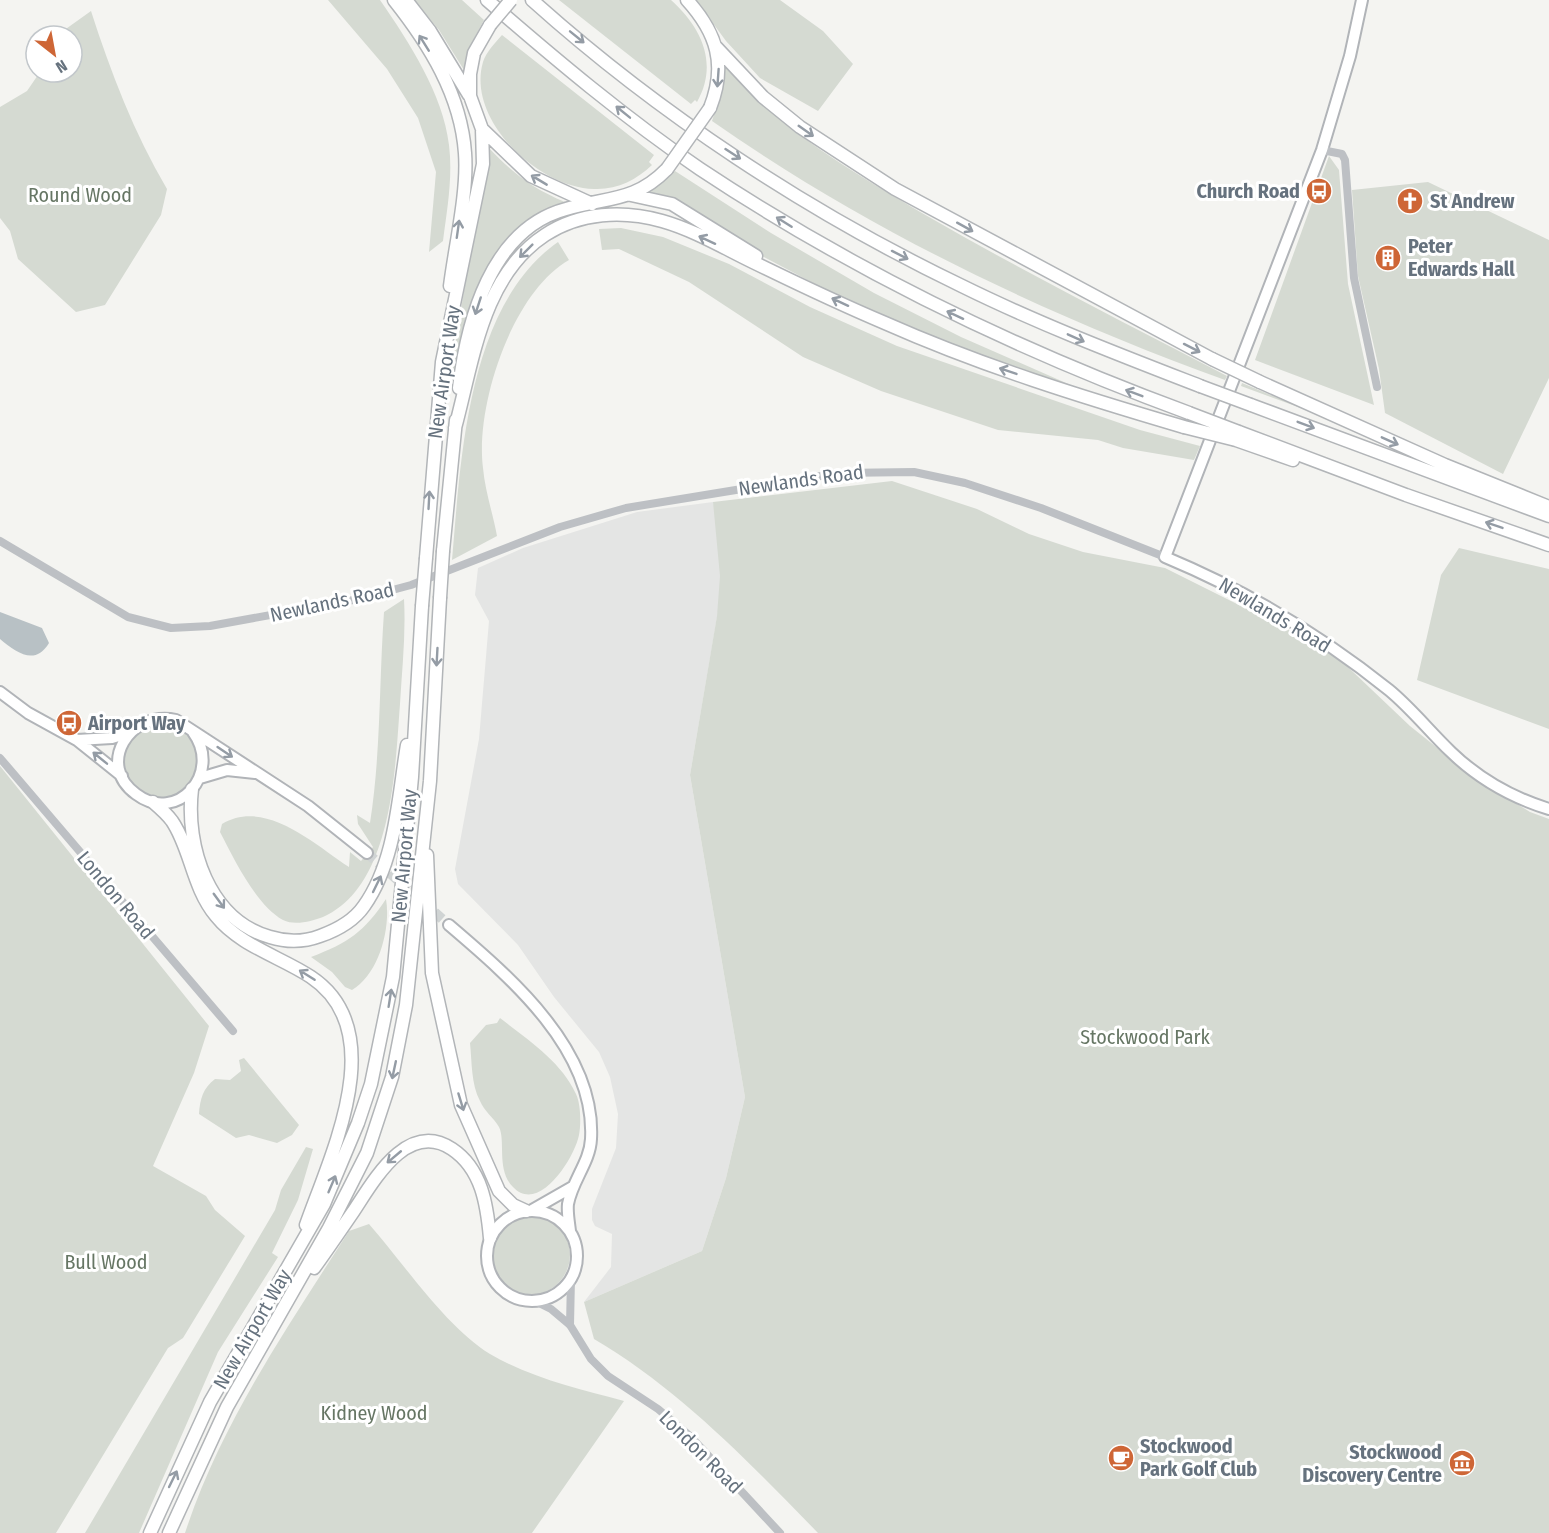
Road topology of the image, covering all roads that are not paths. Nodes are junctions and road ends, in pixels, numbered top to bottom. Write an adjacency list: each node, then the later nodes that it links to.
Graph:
1 (394, 0): 15 (highway, one-way to 1)
2 (406, 0): 9 (highway)
3 (487, 0): 18 (highway, one-way to 3, bridge)
4 (511, 0): 9 (highway, bridge)
5 (532, 0): 20 (highway, one-way to 20, bridge)
6 (687, 0): 8 (highway)
7 (1362, 0): 11 (main road)
8 (716, 47): 12 (highway, one-way to 12, bridge); 19 (highway, one-way to 19, bridge)
9 (470, 96): 10 (highway)
10 (482, 129): 13 (highway, one-way to 10); 15 (highway, New Airport Way)
11 (1322, 150): 16 (street); 23 (main road)
12 (631, 195): 13 (highway, New Airport Way); 14 (highway)
13 (592, 204): 17 (highway, New Airport Way, one-way to 17)
14 (798, 282): 17 (highway, one-way to 17); 18 (highway, one-way to 14, bridge)
15 (448, 329): 25 (highway, New Airport Way, one-way to 15, bridge)
16 (1377, 387)
17 (455, 428): 36 (highway, New Airport Way, one-way to 36, bridge)
18 (1238, 436): 22 (highway, one-way to 18)
19 (1549, 507)
20 (1549, 516)
21 (0, 541): 23 (street, Newlands Road)
22 (1549, 545)
23 (1165, 557): 35 (main road, Newlands Road)
24 (0, 692): 28 (main road)
25 (416, 694): 33 (highway, one-way to 25); 44 (highway, New Airport Way, one-way to 25)
26 (193, 732): 27 (main road); 30 (main road, one-way to 30); 32 (main road)
27 (128, 733): 28 (main road); 31 (main road)
28 (77, 740): 31 (main road, one-way to 28)
29 (0, 758): 39 (street, London Road)
30 (255, 773): 32 (main road); 37 (main road)
31 (122, 777): 34 (main road)
32 (200, 778): 33 (main road)
33 (192, 789): 34 (main road)
34 (153, 802): 44 (highway, one-way to 34)
35 (1549, 809)
36 (425, 824): 41 (highway, one-way to 41); 47 (highway, New Airport Way, one-way to 47)
37 (367, 853)
38 (449, 925): 40 (main road)
39 (232, 1031)
40 (574, 1185): 41 (main road); 42 (main road)
41 (529, 1210): 42 (main road); 43 (main road)
42 (570, 1231): 45 (main road)
43 (490, 1238): 46 (main road); 47 (highway, one-way to 47)
44 (295, 1254): 49 (highway, New Airport Way, one-way to 44)
45 (571, 1278): 46 (main road); 48 (street)
46 (535, 1301): 48 (street, London Road)
47 (278, 1318): 50 (highway, New Airport Way)
48 (570, 1325): 51 (street, London Road)
49 (150, 1533)
50 (169, 1533)
51 (780, 1533)

